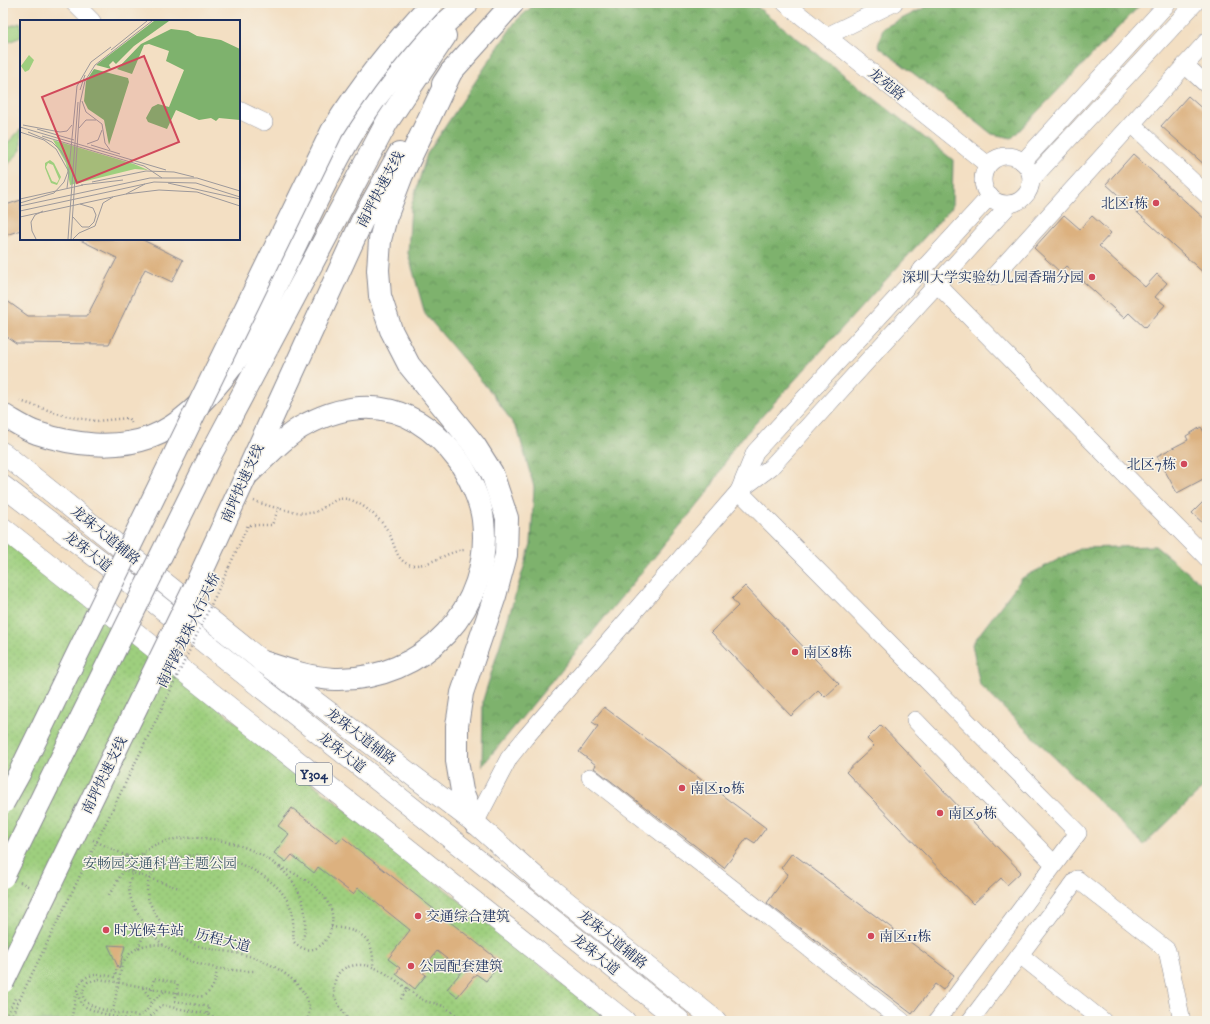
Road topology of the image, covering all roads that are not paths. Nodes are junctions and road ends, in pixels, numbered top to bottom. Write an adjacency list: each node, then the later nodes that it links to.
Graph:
1 (74, 3): 9 (street)
2 (432, 3): 37 (highway, bridge)
3 (513, 3): 13 (highway, 南坪快速支线)
4 (785, 3): 10 (street, 龙苑路)
5 (894, 3): 10 (street)
6 (1168, 3): 18 (street)
7 (1195, 3): 20 (street)
8 (467, 4): 27 (highway); 41 (highway, 南坪快速支线, bridge)
9 (91, 20)
10 (827, 36): 19 (street, 龙苑路)
11 (1207, 41): 12 (street)
12 (1185, 65): 14 (street); 17 (street)
13 (452, 72): 29 (highway, 南坪快速支线); 38 (highway)
14 (1207, 85)
15 (240, 110): 16 (street)
16 (264, 122)
17 (1132, 124): 21 (street); 25 (street)
18 (1023, 162): 19 (street); 20 (street)
19 (988, 165): 22 (street)
20 (1032, 180): 23 (street)
21 (1207, 195)
22 (990, 196): 23 (street); 24 (street)
23 (1010, 204): 26 (street)
24 (922, 270): 26 (street); 31 (street)
25 (994, 276)
26 (936, 285): 31 (street); 33 (street)
27 (10, 408)
28 (3, 453): 34 (main road, 龙珠大道辅路)
29 (246, 476): 34 (highway); 44 (highway, 南坪快速支线, bridge)
30 (3, 486): 39 (main road, 龙珠大道)
31 (739, 491): 38 (street); 40 (street)
32 (3, 528): 45 (main road, Y304)
33 (1207, 558)
34 (263, 662): 38 (main road, 龙珠大道辅路)
35 (915, 720): 40 (street)
36 (590, 777): 48 (street)
37 (3, 803)
38 (475, 823): 42 (main road, 龙珠大道辅路)
39 (447, 836): 42 (main road); 46 (main road, 龙珠大道)
40 (1054, 864): 49 (street)
41 (3, 877)
42 (539, 880): 47 (main road, 龙珠大道辅路)
43 (1020, 955): 50 (street); 51 (street); 52 (street)
44 (3, 982)
45 (625, 1021)
46 (680, 1021)
47 (716, 1021)
48 (902, 1021)
49 (937, 1021)
50 (970, 1021)
51 (1103, 1021)
52 (1182, 1021)

